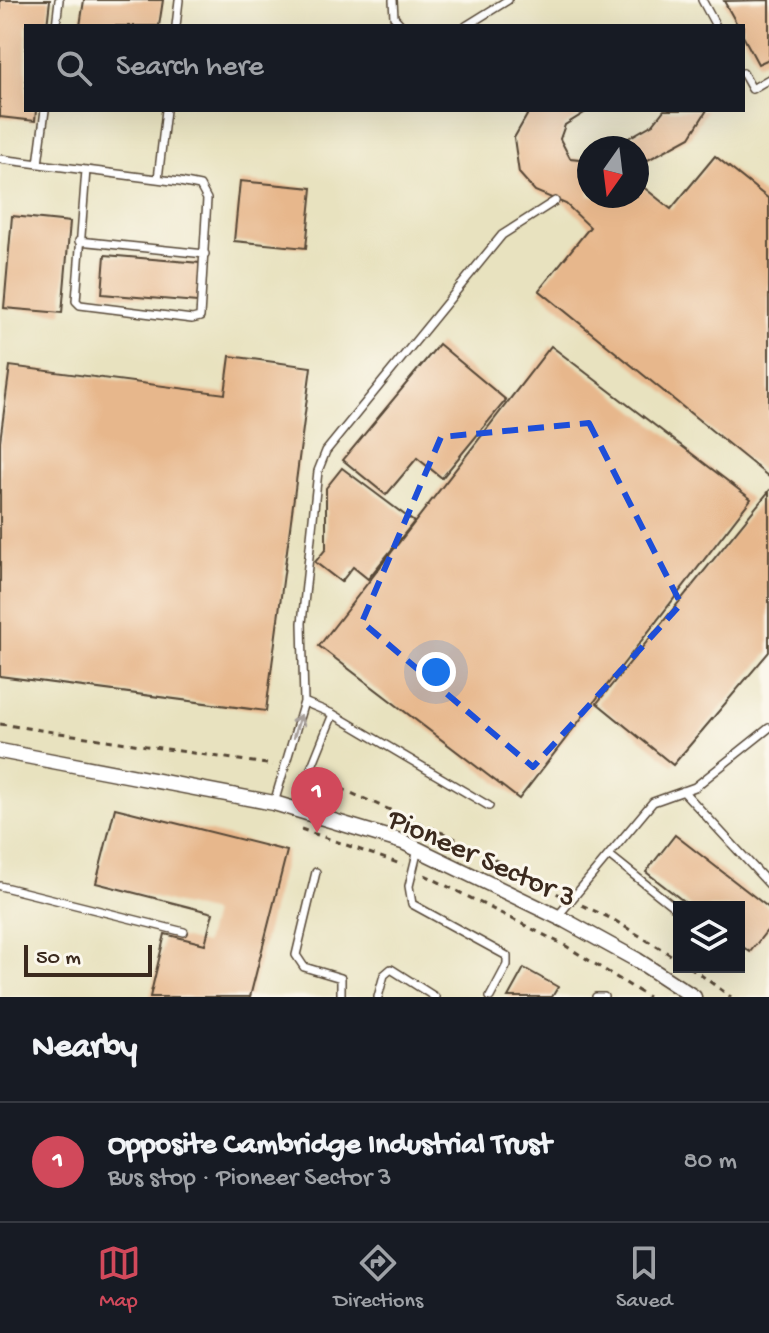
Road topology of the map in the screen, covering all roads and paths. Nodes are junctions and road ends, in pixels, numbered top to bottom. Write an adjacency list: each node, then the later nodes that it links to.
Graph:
1 (59, 0): 6 (lane)
2 (179, 0): 7 (lane)
3 (393, 0): 8 (lane)
4 (508, 0): 9 (lane)
5 (702, 0): 10 (lane)
6 (56, 24)
7 (176, 24)
8 (400, 24)
9 (469, 24)
10 (715, 24)
11 (745, 77): 12 (lane)
12 (769, 79)
13 (45, 112): 16 (lane)
14 (166, 112): 18 (lane)
15 (0, 159): 16 (lane)
16 (38, 164): 17 (lane)
17 (86, 170): 18 (lane); 20 (lane)
18 (158, 179): 21 (lane)
19 (555, 201): 22 (lane)
20 (79, 241): 21 (lane); 21 (lane)
21 (205, 254)
22 (304, 702): 23 (lane); 27 (lane, one-way to 22)
23 (333, 714): 28 (lane); 29 (lane)
24 (769, 728): 26 (lane)
25 (0, 751): 27 (street, Pioneer Sector 3)
26 (683, 791): 32 (lane); 35 (lane)
27 (274, 803): 29 (street, Pioneer Sector 3)
28 (489, 806)
29 (295, 809): 31 (street, Pioneer Sector 3)
30 (297, 828): 33 (path)
31 (418, 849): 33 (lane); 38 (street, Pioneer Sector 3)
32 (609, 855): 37 (lane); 38 (lane)
33 (413, 869): 44 (lane); 47 (path)
34 (316, 872): 41 (lane)
35 (769, 884)
36 (0, 886): 39 (lane)
37 (673, 906)
38 (557, 917): 48 (street, Pioneer Sector 3)
39 (184, 932)
40 (698, 973): 49 (path)
41 (341, 997)
42 (378, 997): 43 (lane)
43 (435, 997)
44 (490, 997)
45 (596, 997): 46 (lane)
46 (604, 997)
47 (648, 997)
48 (694, 997)
49 (731, 997)

